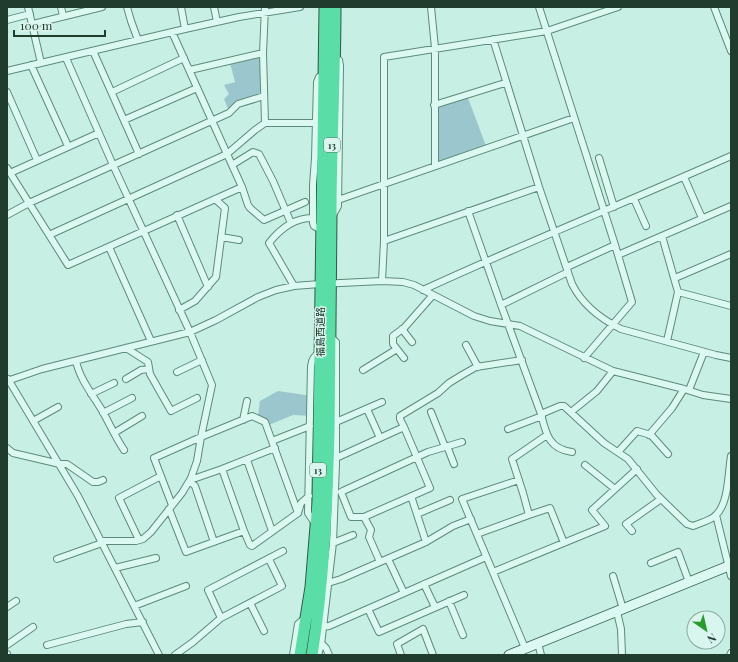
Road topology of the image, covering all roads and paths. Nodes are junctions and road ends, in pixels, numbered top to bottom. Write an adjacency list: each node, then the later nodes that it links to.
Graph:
1 (28, 7): 16 (street)
2 (61, 7): 17 (street)
3 (102, 7): 14 (street)
4 (127, 7): 25 (street)
5 (180, 7): 21 (street)
6 (214, 7): 19 (street)
7 (300, 7): 15 (street)
8 (325, 7): 37 (highway, 福島西道路 / 13)
9 (335, 7): 30 (highway, 福島西道路 / 13)
10 (431, 7): 26 (street)
11 (539, 7): 22 (street)
12 (618, 7): 22 (street)
13 (714, 7): 28 (street)
14 (94, 8): 17 (street)
15 (265, 10): 19 (street); 29 (street)
16 (30, 14): 18 (street); 20 (street)
17 (63, 16): 20 (street)
18 (7, 20)
19 (217, 22): 21 (street)
20 (33, 24): 33 (street)
21 (185, 29): 23 (street)
22 (547, 31): 24 (street); 44 (street)
23 (172, 32): 25 (street); 32 (street)
24 (493, 39): 26 (street); 38 (street)
25 (138, 40): 27 (street)
26 (435, 48): 43 (street); 62 (street)
27 (93, 51): 31 (street); 41 (street)
28 (731, 51)
29 (263, 53): 35 (street); 42 (street)
30 (335, 56): 68 (street); 79 (highway, 福島西道路 / 13)
31 (66, 58): 33 (street); 49 (street)
32 (184, 58): 35 (street); 41 (street)
33 (40, 63): 34 (street)
34 (31, 65): 36 (street); 51 (street)
35 (190, 70): 39 (street)
36 (7, 71)
37 (324, 76): 48 (street); 83 (highway, 福島西道路 / 13)
38 (505, 83): 43 (street); 50 (street)
39 (197, 88): 45 (street); 46 (street)
40 (7, 92): 56 (street)
41 (112, 92): 45 (street)
42 (264, 96): 46 (street); 47 (street)
43 (434, 105): 59 (street)
44 (574, 118): 50 (street); 75 (street)
45 (124, 120): 52 (street)
46 (212, 121): 52 (street); 53 (street)
47 (265, 123): 48 (street); 53 (street)
48 (316, 123): 78 (street)
49 (99, 133): 51 (street); 58 (street)
50 (522, 136): 59 (street); 64 (street)
51 (68, 146): 56 (street)
52 (139, 154): 58 (street)
53 (227, 154): 57 (street); 65 (street)
54 (731, 156): 61 (street)
55 (599, 158): 72 (street)
56 (37, 160): 60 (street)
57 (232, 164): 63 (street); 73 (street)
58 (113, 165): 65 (street); 70 (street)
59 (435, 165): 62 (street)
60 (8, 171): 70 (street)
61 (684, 177): 67 (street); 80 (street)
62 (384, 183): 68 (street); 90 (street)
63 (242, 187): 66 (street); 73 (street)
64 (539, 187): 74 (street); 85 (street)
65 (128, 198): 84 (street); 86 (street)
66 (215, 199): 77 (street); 88 (street)
67 (634, 199): 72 (street); 82 (street)
68 (338, 200): 79 (street)
69 (305, 202): 73 (street)
70 (29, 203): 76 (street); 86 (street)
71 (731, 206): 80 (street)
72 (614, 207): 75 (street)
73 (285, 211): 81 (street)
74 (468, 211): 90 (street); 95 (street)
75 (604, 211): 85 (street); 91 (street)
76 (7, 215)
77 (177, 215): 84 (street); 101 (street)
78 (312, 218): 81 (street); 83 (street)
79 (331, 218): 99 (highway, 福島西道路 / 13)
80 (702, 218): 87 (street)
81 (291, 223): 100 (street)
82 (646, 226)
83 (322, 230): 99 (highway, 福島西道路 / 13)
84 (143, 231): 92 (street); 107 (street)
85 (555, 232): 95 (street); 96 (street)
86 (49, 235): 92 (street)
87 (662, 236): 94 (street); 97 (street)
88 (221, 237): 89 (street); 101 (street)
89 (239, 240)
90 (384, 241): 98 (street)
91 (615, 245): 94 (street); 96 (street)
92 (108, 247): 113 (street)
93 (731, 254): 97 (street)
94 (618, 255): 109 (street)
95 (486, 261): 102 (street); 105 (street)
96 (568, 270): 105 (street); 109 (street)
97 (675, 278): 103 (street)
98 (382, 281): 99 (street); 102 (street)
99 (326, 284): 100 (street); 112 (highway, 福島西道路 / 13); 119 (highway, 福島西道路 / 13)
100 (294, 286): 111 (street)
101 (208, 287): 107 (street)
102 (423, 290): 104 (street)
103 (678, 292): 106 (street); 114 (street)
104 (433, 295): 108 (street); 110 (street)
105 (501, 305): 108 (street)
106 (731, 306)
107 (179, 310): 111 (street)
108 (508, 325): 122 (street); 125 (street)
109 (612, 325): 114 (street); 122 (street)
110 (402, 329): 115 (street); 118 (street)
111 (190, 332): 113 (street); 124 (street)
112 (331, 337): 151 (street); 250 (highway, 福島西道路 / 13)
113 (151, 341): 117 (street)
114 (667, 341): 120 (street)
115 (412, 342)
116 (466, 345): 127 (street)
117 (126, 348): 126 (street); 128 (street)
118 (397, 349): 121 (street); 129 (street)
119 (320, 352): 152 (street); 196 (highway, 福島西道路 / 13)
120 (704, 352): 123 (street); 135 (street)
121 (404, 358)
122 (584, 358): 130 (street)
123 (731, 358)
124 (202, 360): 131 (street); 158 (street)
125 (522, 360): 127 (street); 147 (street)
126 (76, 361): 133 (street); 136 (street)
127 (478, 367): 153 (street)
128 (149, 369): 132 (street); 138 (street)
129 (363, 370)
130 (613, 371): 135 (street); 145 (street)
131 (177, 372)
132 (126, 379)
133 (8, 380): 150 (street)
134 (114, 383): 136 (street)
135 (686, 390): 139 (street); 157 (street)
136 (92, 394): 146 (street)
137 (132, 398): 146 (street)
138 (197, 398)
139 (731, 399)
140 (247, 401): 149 (street)
141 (382, 402): 143 (street)
142 (58, 408): 150 (street)
143 (367, 409): 151 (street); 159 (street)
144 (431, 412): 162 (street)
145 (571, 412): 147 (street); 167 (street)
146 (103, 413): 155 (street)
147 (541, 415): 154 (street); 156 (street)
148 (142, 416): 155 (street)
149 (243, 420): 158 (street); 160 (street)
150 (34, 421): 173 (street)
151 (336, 422): 171 (street)
152 (310, 426): 160 (street); 185 (street)
153 (404, 427): 159 (street); 170 (street)
154 (508, 429)
155 (114, 433): 165 (street)
156 (547, 435): 166 (street); 182 (street)
157 (649, 435): 167 (street); 168 (street)
158 (201, 437): 179 (street); 180 (street)
159 (380, 438): 171 (street)
160 (272, 441): 164 (street)
161 (462, 442): 162 (street)
162 (446, 446): 170 (street); 174 (street)
163 (7, 448): 173 (street)
164 (275, 448): 172 (street); 190 (street)
165 (124, 450)
166 (572, 452)
167 (618, 452): 177 (street)
168 (668, 454)
169 (731, 456): 178 (street)
170 (417, 457): 184 (street); 186 (street)
171 (336, 458): 184 (street)
172 (246, 460): 176 (street); 198 (street)
173 (60, 464): 181 (street); 203 (street)
174 (454, 464)
175 (585, 465): 183 (street)
176 (222, 469): 180 (street); 197 (street)
177 (637, 469): 183 (street); 187 (street)
178 (730, 471): 193 (street)
179 (161, 476): 189 (street); 202 (street)
180 (191, 479): 189 (street); 204 (street)
181 (103, 480)
182 (519, 480): 192 (street); 195 (street)
183 (615, 490): 207 (street)
184 (338, 492): 194 (street); 206 (street)
185 (309, 496): 190 (street); 196 (street)
186 (411, 496): 191 (street); 194 (street)
187 (661, 499): 193 (street); 199 (street)
188 (450, 500): 191 (street)
189 (171, 507): 202 (street); 204 (street)
190 (298, 513): 198 (street)
191 (417, 514): 205 (street)
192 (529, 515): 200 (street); 207 (street)
193 (716, 515): 217 (street)
194 (364, 517): 214 (street)
195 (470, 519): 200 (street); 205 (street)
196 (316, 525): 234 (highway, 福島西道路 / 13)
197 (244, 531): 198 (street); 204 (street)
198 (272, 531)
199 (632, 531)
200 (477, 534): 209 (street)
201 (353, 535): 206 (street)
202 (139, 540): 203 (street)
203 (101, 542): 211 (street); 216 (street)
204 (214, 542)
205 (426, 542): 213 (street)
206 (333, 543): 221 (street)
207 (564, 543): 218 (street)
208 (283, 551): 212 (street)
209 (486, 557): 218 (street); 222 (street)
210 (156, 558): 216 (street)
211 (57, 559)
212 (269, 559): 228 (street); 235 (street)
213 (388, 559): 214 (street); 224 (street)
214 (380, 562): 221 (street)
215 (651, 563): 220 (street)
216 (115, 568): 229 (street)
217 (730, 569): 220 (street)
218 (493, 572): 245 (street)
219 (613, 576): 233 (street)
220 (689, 582): 233 (street)
221 (328, 584): 237 (street)
222 (424, 584): 224 (street); 231 (street)
223 (186, 586): 229 (street)
224 (404, 593): 232 (street)
225 (464, 595): 227 (street)
226 (16, 601): 230 (street)
227 (449, 601): 231 (street); 240 (street)
228 (250, 603): 235 (street); 239 (street)
229 (134, 606): 236 (street)
230 (7, 607)
231 (435, 607): 232 (street)
232 (368, 609): 237 (street)
233 (620, 610): 242 (street); 257 (street)
234 (307, 617): 248 (street); 249 (highway, 福島西道路 / 13)
235 (221, 618): 247 (street)
236 (143, 622): 244 (street); 246 (street)
237 (323, 627): 241 (street)
238 (33, 628): 243 (street)
239 (264, 631)
240 (463, 635)
241 (321, 643): 251 (street); 252 (street)
242 (538, 643): 245 (street); 256 (street)
243 (7, 645)
244 (46, 645)
245 (525, 648): 255 (street)
246 (159, 655)
247 (175, 655)
248 (293, 655)
249 (300, 655)
250 (312, 655)
251 (318, 655)
252 (329, 655)
253 (401, 655): 254 (street)
254 (433, 655)
255 (508, 655)
256 (541, 655)
257 (622, 655)

